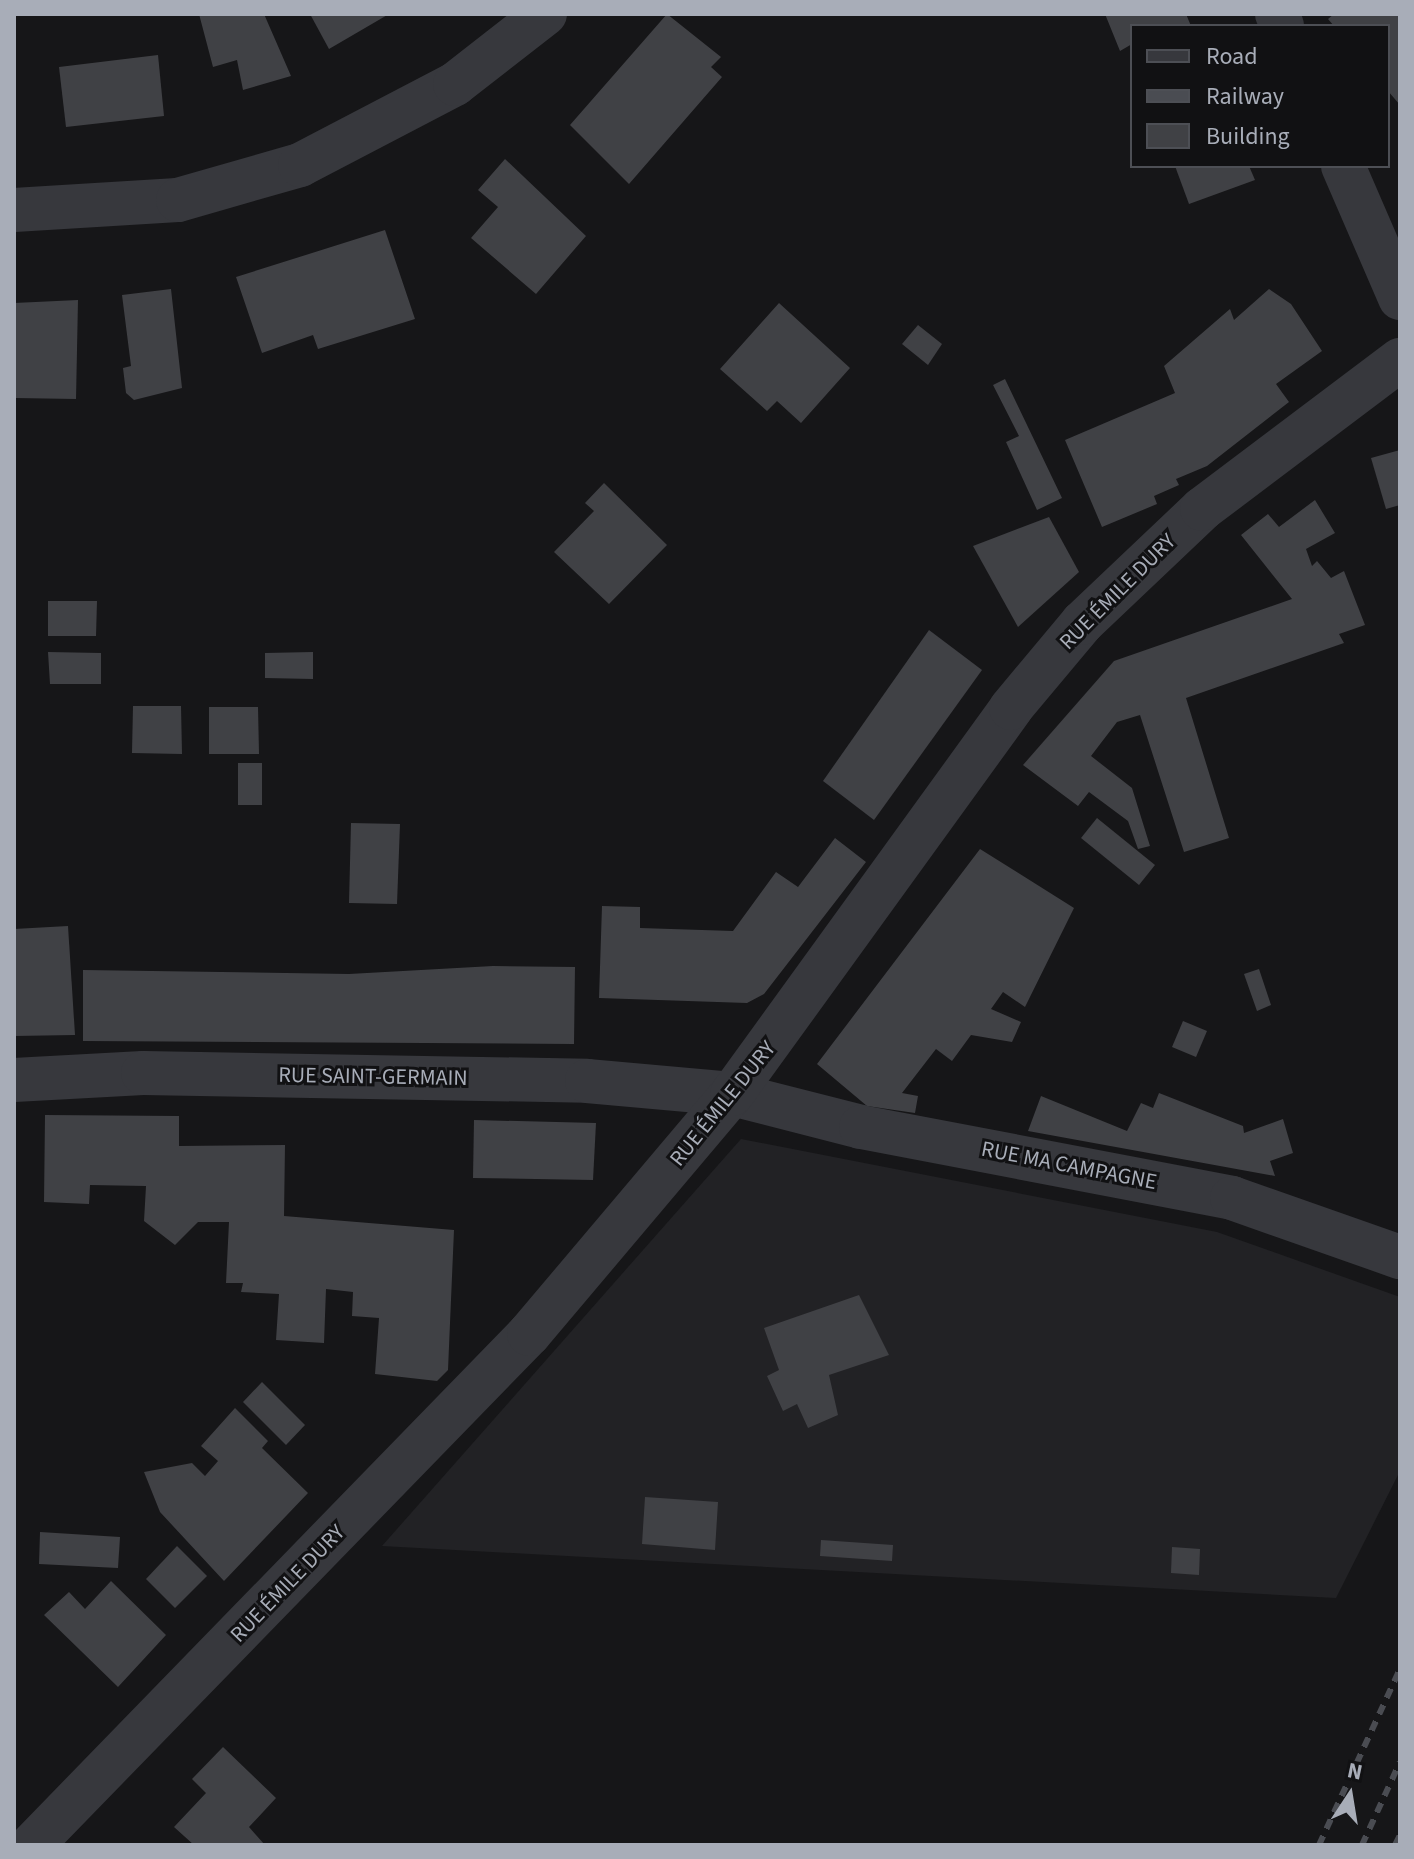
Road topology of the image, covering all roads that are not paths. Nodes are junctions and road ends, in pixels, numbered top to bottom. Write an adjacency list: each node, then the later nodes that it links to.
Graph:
1 (545, 14): 3 (street)
2 (1344, 168): 4 (street)
3 (14, 210)
4 (1400, 298)
5 (1400, 360): 7 (street, RUE ÉMILE DURY)
6 (14, 1080): 7 (street, RUE SAINT-GERMAIN)
7 (732, 1094): 8 (street, RUE MA CAMPAGNE); 9 (street, RUE ÉMILE DURY)
8 (1400, 1257)
9 (32, 1845)

